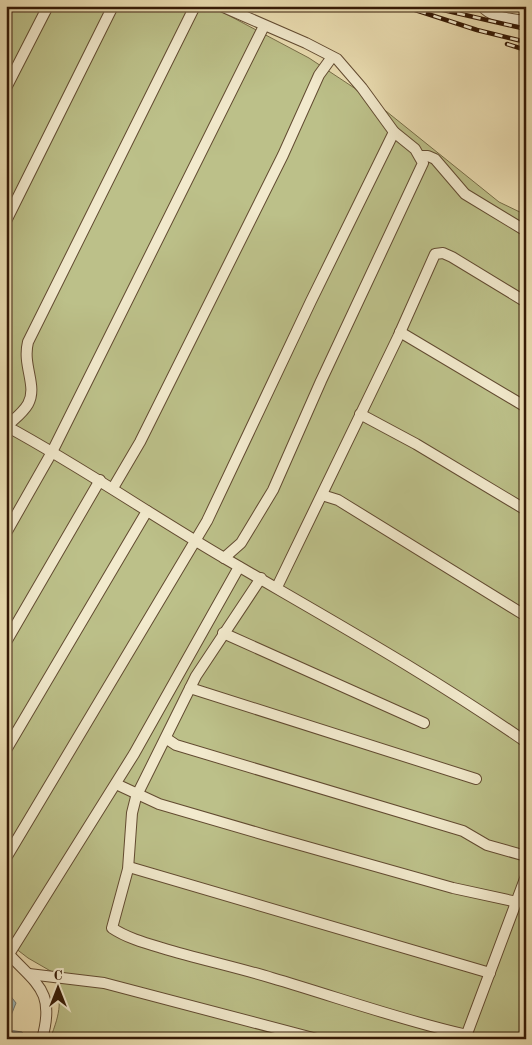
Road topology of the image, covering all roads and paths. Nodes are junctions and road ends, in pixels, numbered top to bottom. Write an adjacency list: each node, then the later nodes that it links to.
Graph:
1 (48, 6): 9 (street)
2 (113, 6): 12 (street)
3 (195, 6): 18 (street)
4 (221, 6): 7 (street)
5 (482, 6): 6 (street)
6 (526, 21)
7 (264, 26): 8 (street); 19 (street)
8 (332, 57): 10 (street); 21 (street)
9 (6, 88)
10 (394, 132): 11 (street); 26 (street)
11 (421, 156): 13 (street); 27 (street)
12 (6, 221)
13 (526, 231)
14 (526, 302): 15 (street)
15 (400, 332): 16 (street); 17 (street)
16 (526, 407)
17 (360, 414): 22 (street); 23 (street)
18 (6, 426): 19 (street)
19 (52, 452): 20 (street); 25 (street)
20 (100, 480): 21 (street); 33 (street)
21 (113, 488): 24 (street)
22 (322, 495): 30 (street); 31 (street)
23 (526, 510)
24 (147, 511): 26 (street); 38 (street)
25 (6, 533)
26 (195, 540): 27 (street); 43 (street)
27 (224, 558): 28 (street)
28 (240, 567): 29 (street); 40 (street)
29 (260, 578): 30 (street); 32 (street)
30 (277, 588): 37 (street)
31 (526, 616)
32 (223, 633): 34 (street); 35 (street)
33 (6, 642)
34 (190, 688): 36 (street); 39 (street)
35 (424, 723)
36 (167, 739): 41 (street); 42 (street)
37 (526, 742)
38 (6, 750)
39 (476, 779)
40 (116, 784): 41 (street); 47 (street)
41 (138, 794): 44 (street); 46 (street)
42 (526, 856)
43 (6, 858)
44 (129, 867): 48 (street); 50 (street)
45 (526, 876): 46 (street)
46 (517, 902): 48 (street)
47 (7, 953): 49 (street)
48 (490, 973): 50 (street)
49 (29, 974): 51 (street); 52 (street)
50 (466, 1037)
51 (42, 1039)
52 (318, 1039)

